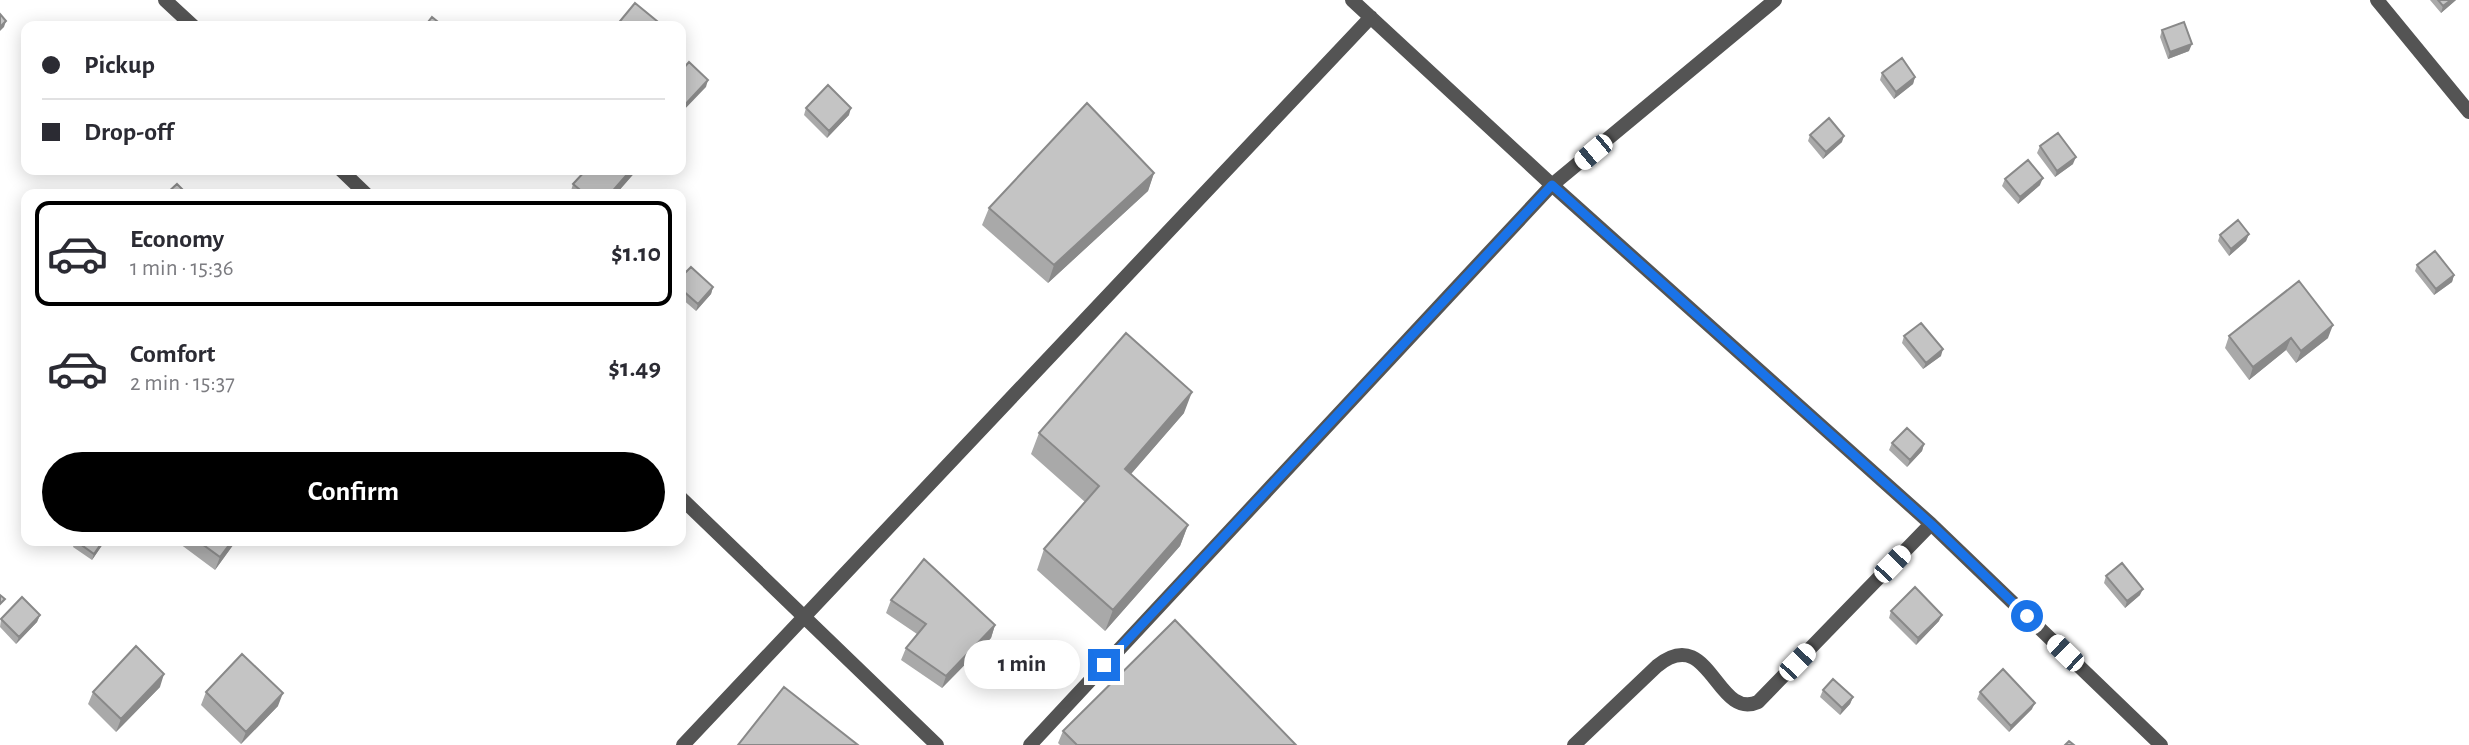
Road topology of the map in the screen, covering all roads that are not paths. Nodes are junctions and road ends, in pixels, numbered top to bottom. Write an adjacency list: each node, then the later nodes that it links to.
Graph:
1 (165, 0): 6 (street)
2 (1352, 0): 5 (street)
3 (1775, 0): 9 (street)
4 (2376, 0): 7 (street)
5 (1371, 17): 9 (street); 13 (street)
6 (187, 21)
7 (2469, 112)
8 (346, 175): 10 (street)
9 (1552, 185): 12 (street); 16 (street)
10 (361, 189)
11 (686, 503): 13 (street)
12 (1931, 524): 17 (street); 18 (street)
13 (803, 616): 14 (street); 15 (street)
14 (683, 745)
15 (937, 745)
16 (1030, 745)
17 (1574, 745)
18 (2161, 745)

